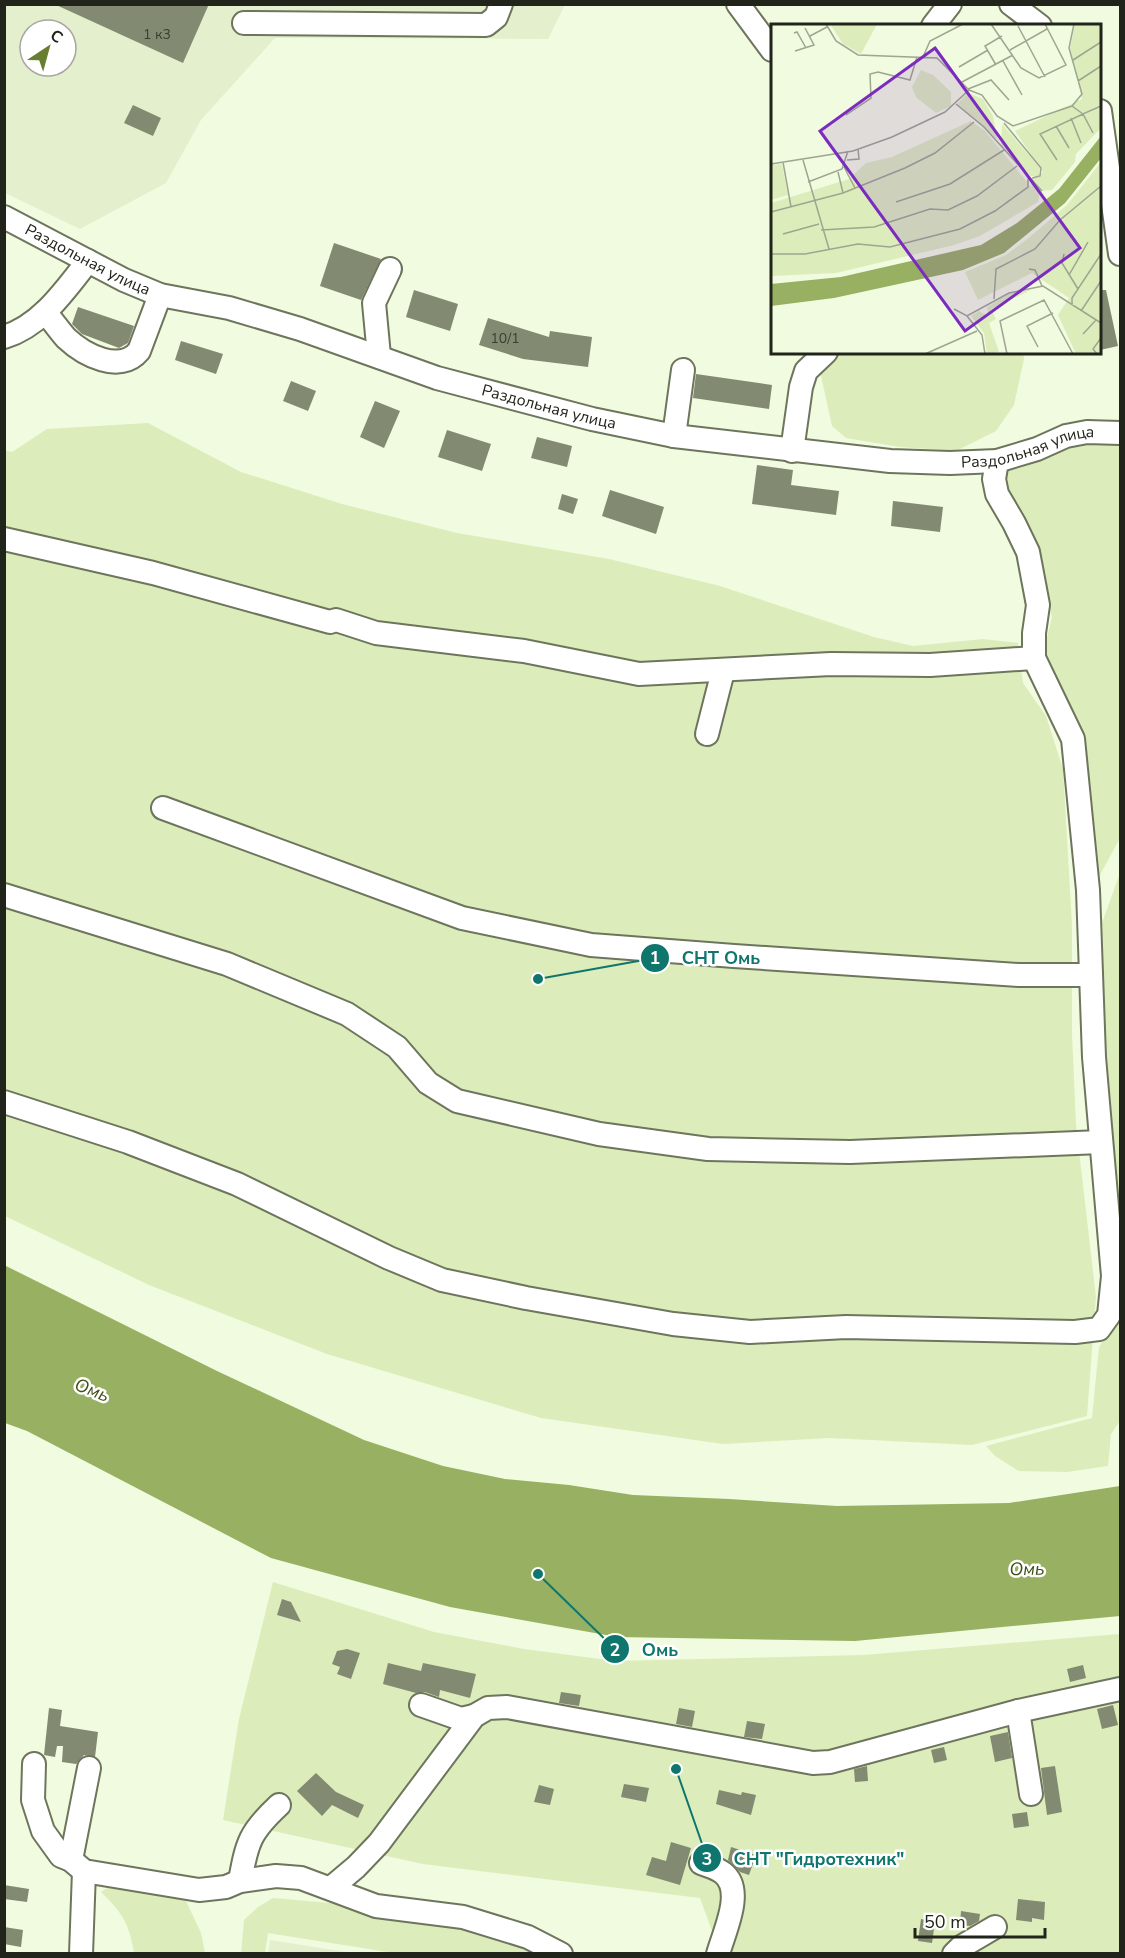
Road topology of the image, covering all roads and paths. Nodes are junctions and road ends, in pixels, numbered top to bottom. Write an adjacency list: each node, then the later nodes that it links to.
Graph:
1 (501, 4): 5 (street)
2 (738, 4): 8 (street)
3 (950, 4): 6 (street)
4 (1011, 4): 7 (street)
5 (244, 23)
6 (935, 24)
7 (1037, 24)
8 (771, 49)
9 (1101, 118): 11 (street)
10 (4, 217): 12 (street, Раздольная улица)
11 (1120, 254)
12 (88, 261): 14 (street, Раздольная улица); 15 (street)
13 (390, 269): 18 (street)
14 (160, 295): 15 (street); 18 (street, Раздольная улица)
15 (45, 312): 16 (street)
16 (4, 337)
17 (824, 354): 22 (street)
18 (379, 356): 21 (street, Раздольная улица)
19 (683, 370): 21 (street)
20 (1120, 433): 23 (street, Раздольная улица)
21 (674, 436): 22 (street, Раздольная улица)
22 (792, 451): 23 (street, Раздольная улица)
23 (997, 461): 25 (street)
24 (4, 539): 26 (street)
25 (1034, 658): 26 (street); 30 (street)
26 (723, 671): 27 (street)
27 (706, 734)
28 (163, 808): 30 (street)
29 (4, 895): 32 (street)
30 (1091, 975): 32 (street)
31 (4, 1102): 33 (street)
32 (1101, 1142): 33 (street)
33 (1117, 1278)
34 (1120, 1689): 36 (street)
35 (421, 1705): 37 (street)
36 (1018, 1711): 37 (street); 40 (street)
37 (474, 1716): 45 (street)
38 (34, 1764): 43 (street)
39 (90, 1768): 43 (street)
40 (1031, 1794)
41 (279, 1805): 44 (street)
42 (701, 1863): 49 (street)
43 (77, 1865): 44 (street); 47 (street)
44 (240, 1881): 45 (street)
45 (331, 1888): 48 (street)
46 (996, 1927): 50 (street)
47 (81, 1953)
48 (561, 1953)
49 (718, 1953)
50 (954, 1953)

